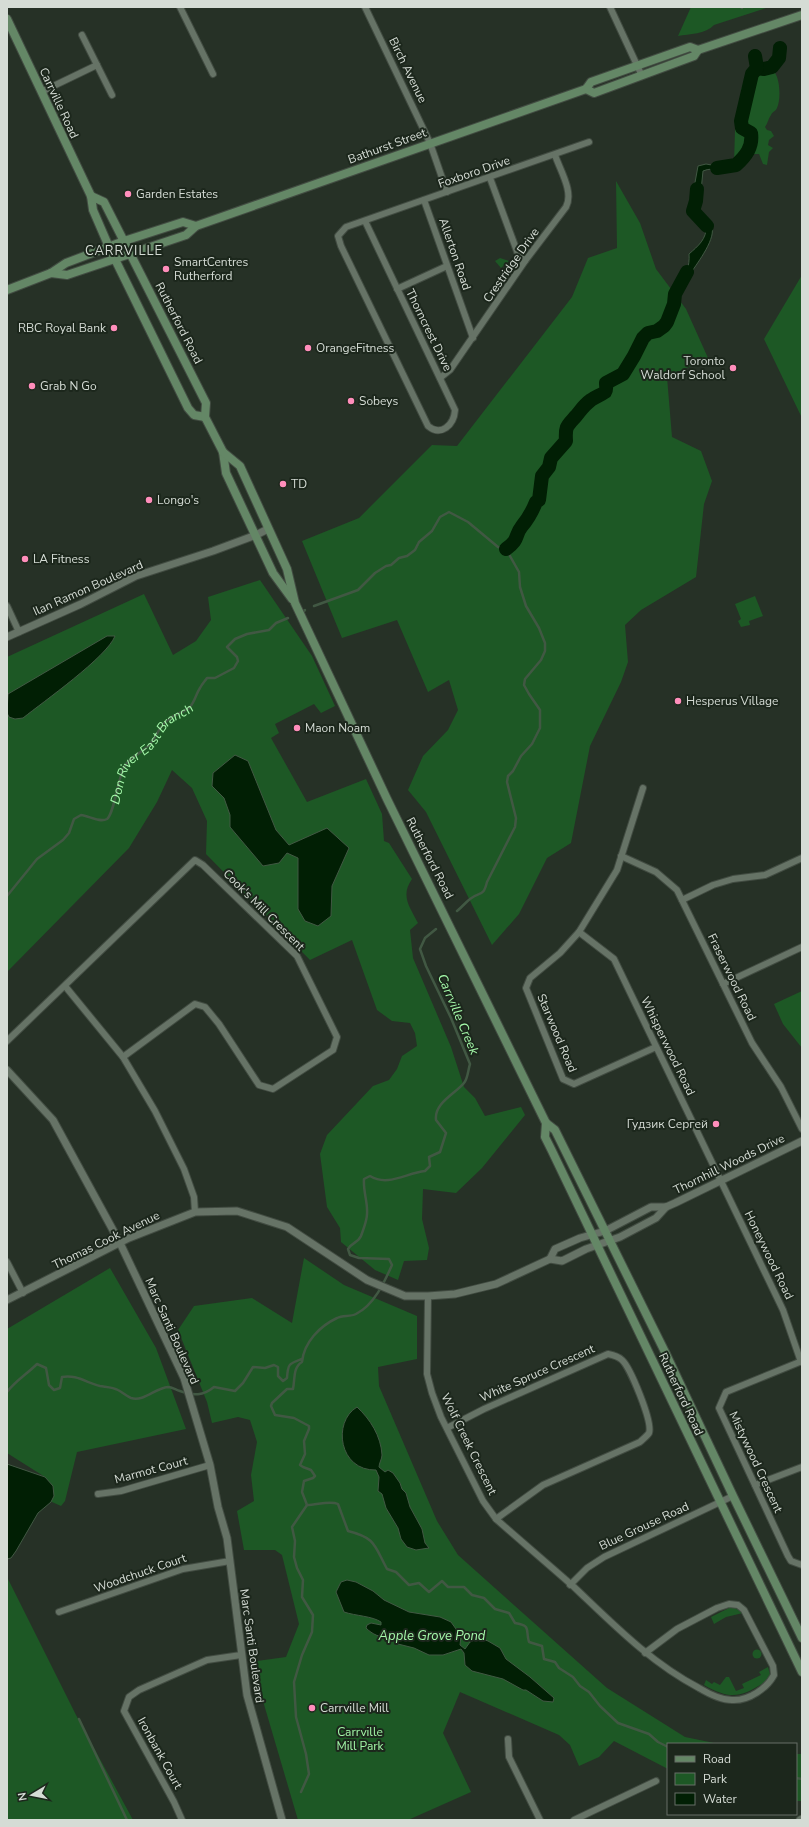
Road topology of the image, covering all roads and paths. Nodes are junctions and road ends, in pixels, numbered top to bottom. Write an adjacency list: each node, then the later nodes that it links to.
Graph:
1 (180, 7): 10 (street)
2 (365, 7): 16 (street, Birch Avenue)
3 (610, 7): 9 (street)
4 (802, 15): 7 (main road, Bathurst Street)
5 (7, 19): 13 (main road, Carrville Road)
6 (82, 35): 8 (street)
7 (698, 50): 9 (main road, Bathurst Street); 11 (main road, Bathurst Street)
8 (97, 65): 13 (street); 14 (street)
9 (638, 66): 11 (street); 12 (main road, Bathurst Street)
10 (213, 74)
11 (642, 76): 12 (main road, Bathurst Street)
12 (586, 89): 16 (main road, Bathurst Street)
13 (41, 92): 20 (main road, Carrville Road)
14 (112, 96)
15 (589, 142): 17 (street, Foxboro Drive)
16 (430, 143): 19 (street, Birch Avenue); 23 (main road, Bathurst Street)
17 (555, 155): 18 (street, Foxboro Drive); 28 (street, Crestridge Drive)
18 (490, 178): 19 (street, Foxboro Drive); 28 (street)
19 (447, 192): 21 (street, Foxboro Drive)
20 (91, 196): 24 (main road, Carrville Road); 25 (main road, Carrville Road)
21 (424, 200): 22 (street, Foxboro Drive); 29 (street, Allerton Road)
22 (365, 221): 31 (street, Thorncrest Drive); 36 (street, Foxboro Drive)
23 (196, 226): 24 (main road, Bathurst Street); 26 (main road, Bathurst Street)
24 (124, 241): 25 (main road, Bathurst Street); 26 (main road, Rutherford Road)
25 (109, 246): 27 (main road, Carrville Road); 30 (main road, Bathurst Street)
26 (130, 253): 27 (main road, Bathurst Street); 35 (main road, Rutherford Road)
27 (115, 259): 30 (main road, Bathurst Street); 35 (main road)
28 (525, 261): 33 (street, Crestridge Drive)
29 (447, 266): 31 (street); 33 (street, Allerton Road)
30 (51, 273): 32 (main road, Bathurst Street)
31 (397, 289): 34 (street, Thorncrest Drive)
32 (7, 290)
33 (473, 338): 34 (street, Crestridge Drive)
34 (440, 378): 36 (street, Thorncrest Drive)
35 (205, 417): 37 (main road, Rutherford Road)
36 (428, 426)
37 (223, 452): 38 (main road, Rutherford Road); 39 (main road, Rutherford Road)
38 (268, 529): 39 (street, Ilan Ramon Boulevard); 40 (main road, Rutherford Road)
39 (256, 535): 40 (main road, Rutherford Road); 42 (street, Ilan Ramon Boulevard)
40 (295, 603): 56 (main road, Rutherford Road)
41 (7, 606): 42 (street)
42 (19, 632): 43 (street, Ilan Ramon Boulevard)
43 (7, 637)
44 (644, 788): 45 (street, Starwood Road)
45 (621, 856): 47 (street, Fraserwood Road); 48 (street, Starwood Road)
46 (802, 858): 47 (street)
47 (682, 900): 50 (street, Fraserwood Road)
48 (579, 932): 53 (street, Whisperwood Road); 53 (street, Starwood Road)
49 (802, 947): 50 (street)
50 (723, 984): 57 (street, Fraserwood Road)
51 (64, 986): 52 (street, Cook's Mill Crescent); 54 (street); 54 (street, Cook's Mill Crescent)
52 (7, 1041)
53 (656, 1047): 59 (street, Whisperwood Road)
54 (123, 1057): 61 (street)
55 (7, 1070): 65 (street, Marc Santi Boulevard)
56 (546, 1123): 62 (main road, Rutherford Road); 63 (main road, Rutherford Road)
57 (802, 1129)
58 (802, 1141): 59 (street, Thornhill Woods Drive)
59 (721, 1182): 60 (street, Thornhill Woods Drive); 72 (street, Honeywood Road)
60 (666, 1207): 62 (street, Thornhill Woods Drive); 64 (street, Thornhill Woods Drive)
61 (195, 1212): 65 (street, Thomas Cook Avenue); 70 (street, Thomas Cook Avenue)
62 (605, 1231): 63 (street, Thornhill Woods Drive); 64 (main road, Rutherford Road)
63 (591, 1235): 66 (main road, Rutherford Road); 67 (street, Thomas Cook Avenue)
64 (610, 1240): 66 (street, Thornhill Woods Drive); 78 (main road, Rutherford Road)
65 (120, 1243): 69 (street, Thomas Cook Avenue); 74 (street, Marc Santi Boulevard)
66 (596, 1246): 67 (street, Thomas Cook Avenue); 79 (main road, Rutherford Road)
67 (550, 1259): 70 (street, Thomas Cook Avenue)
68 (7, 1262): 69 (street)
69 (23, 1293): 71 (street, Thomas Cook Avenue)
70 (428, 1296): 73 (street, Wolf Creek Crescent)
71 (7, 1300)
72 (802, 1361): 76 (street, Mistywood Crescent)
73 (447, 1428): 80 (street, Wolf Creek Crescent); 80 (street, White Spruce Crescent)
74 (210, 1465): 77 (street, Marmot Court); 81 (street, Marc Santi Boulevard)
75 (802, 1467): 76 (street)
76 (755, 1485): 82 (street, Mistywood Crescent)
77 (98, 1494)
78 (733, 1496): 79 (street, Blue Grouse Road); 85 (main road, Rutherford Road)
79 (719, 1503): 83 (street, Blue Grouse Road); 88 (main road, Rutherford Road)
80 (496, 1519): 83 (street, Wolf Creek Crescent)
81 (230, 1561): 84 (street, Woodchuck Court); 87 (street, Marc Santi Boulevard)
82 (802, 1565)
83 (570, 1585): 86 (street, Wolf Creek Crescent)
84 (59, 1612)
85 (802, 1638)
86 (645, 1653): 86 (street, Wolf Creek Crescent)
87 (241, 1655): 91 (street, Ironbank Court); 92 (street, Marc Santi Boulevard)
88 (802, 1672)
89 (508, 1739): 93 (street)
90 (656, 1781): 94 (street)
91 (182, 1820)
92 (282, 1820)
93 (540, 1820)
94 (574, 1820)

